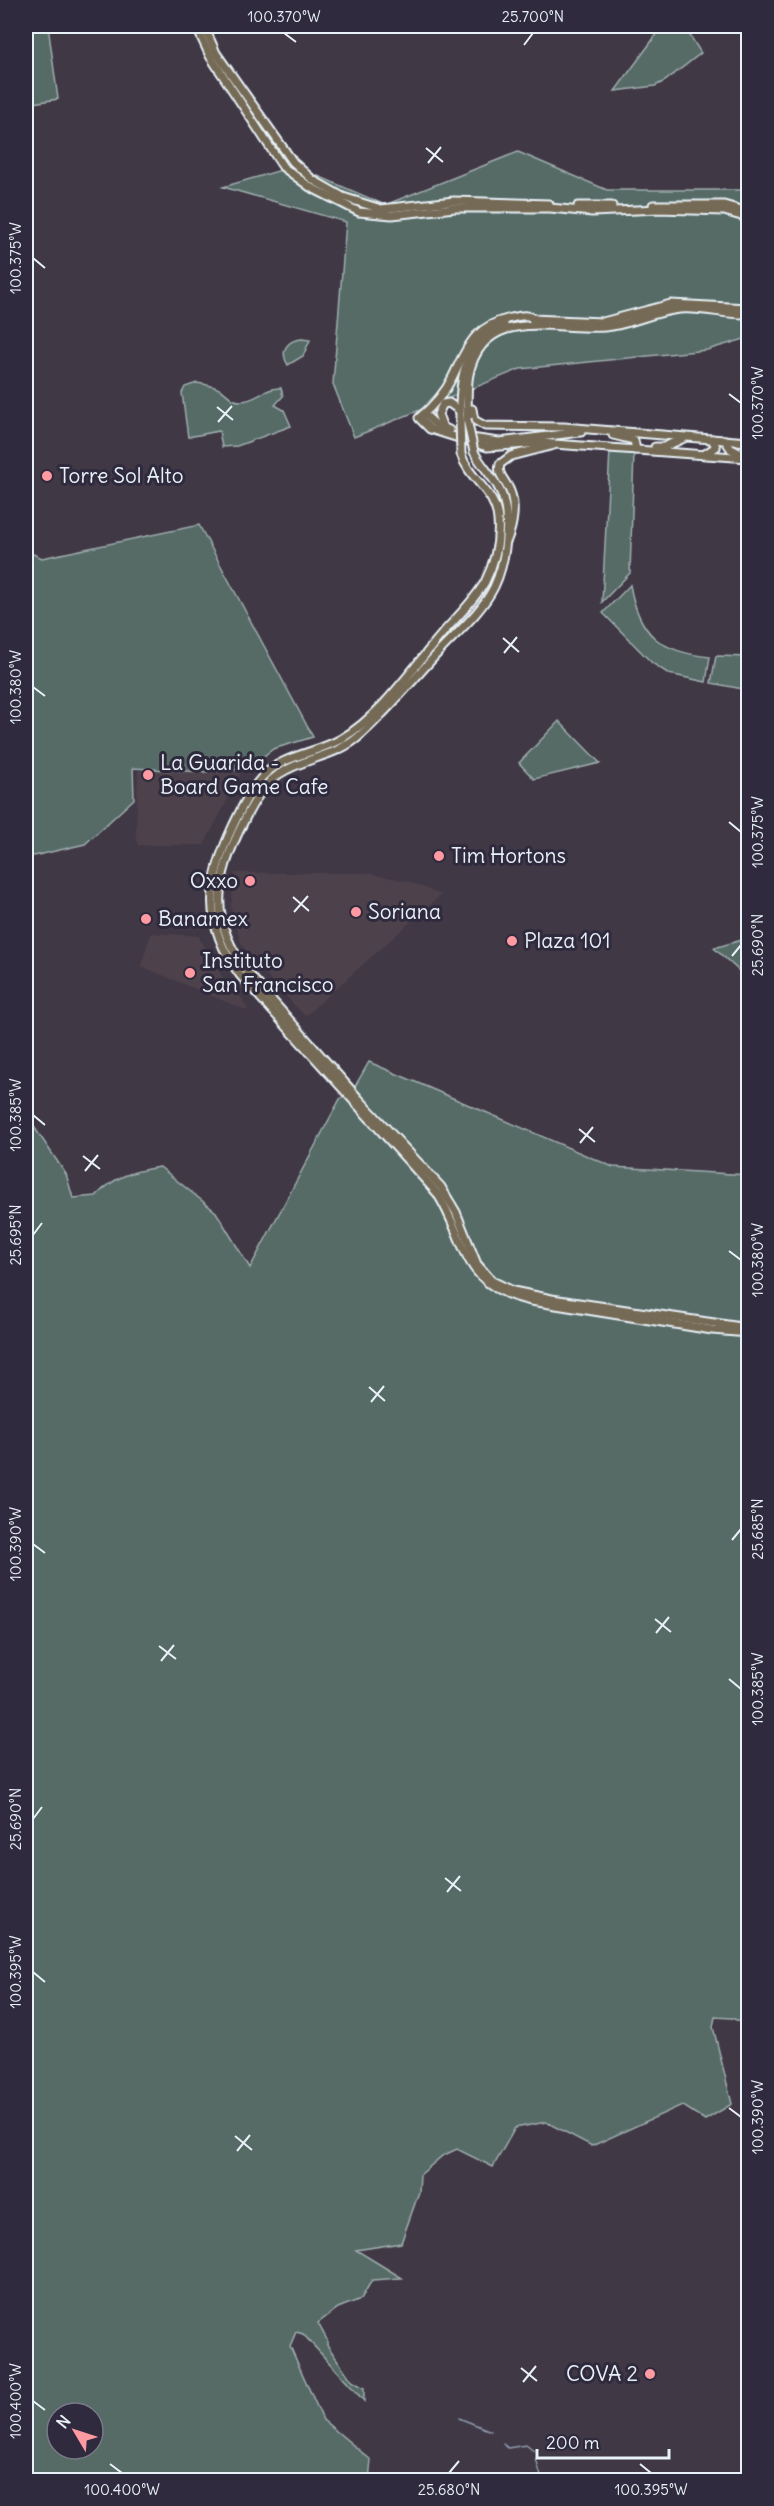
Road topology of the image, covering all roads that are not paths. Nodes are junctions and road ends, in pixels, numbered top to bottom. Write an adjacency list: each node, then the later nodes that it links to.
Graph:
1 (196, 26): 3 (main road)
2 (204, 26): 3 (main road)
3 (312, 184): 4 (main road); 5 (main road)
4 (748, 212)
5 (748, 218)
6 (748, 308): 8 (main road)
7 (748, 314): 9 (main road)
8 (534, 318): 10 (main road); 11 (main road)
9 (469, 373): 12 (main road); 14 (main road)
10 (460, 411): 12 (main road); 13 (main road)
11 (424, 414): 13 (main road); 21 (main road)
12 (464, 420): 26 (main road, bridge); 28 (main road, bridge)
13 (443, 428): 14 (main road)
14 (582, 429): 15 (main road)
15 (608, 431): 16 (main road); 22 (main road)
16 (687, 437): 17 (main road); 20 (main road)
17 (712, 439): 18 (main road); 24 (main road)
18 (725, 440): 19 (main road); 25 (main road)
19 (748, 442)
20 (675, 443): 22 (main road); 23 (main road)
21 (556, 444): 22 (main road); 26 (main road)
22 (636, 447): 23 (main road)
23 (678, 453): 24 (main road)
24 (702, 455): 25 (main road)
25 (748, 457)
26 (505, 545): 27 (main road)
27 (748, 1328)
28 (748, 1334)

